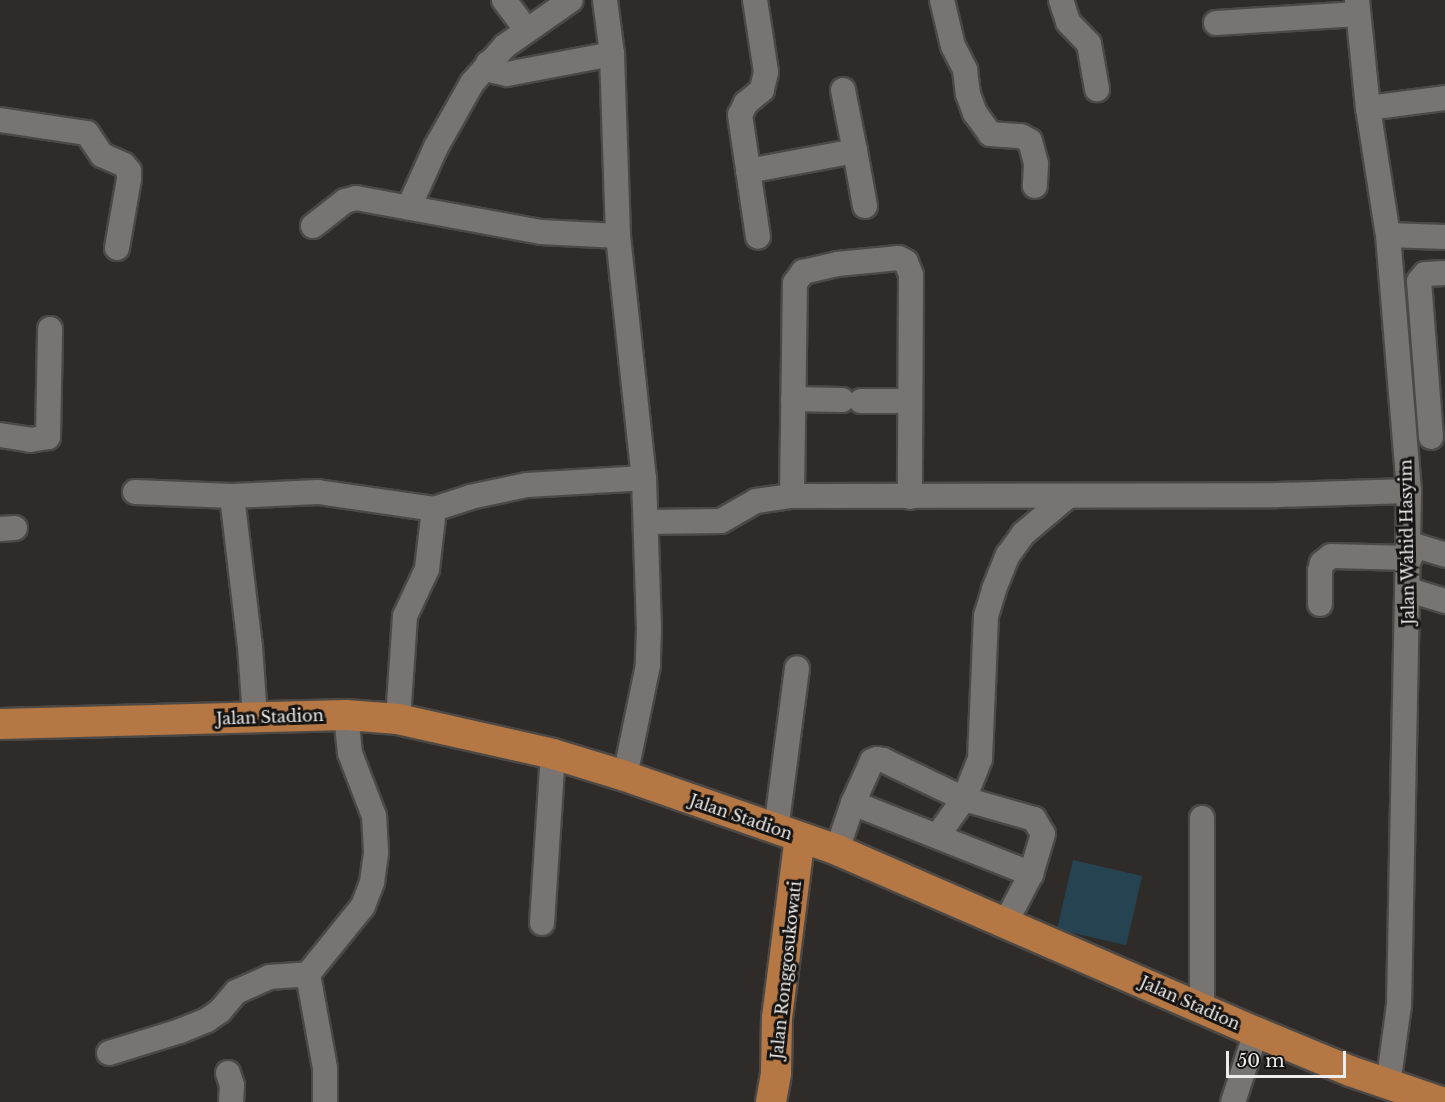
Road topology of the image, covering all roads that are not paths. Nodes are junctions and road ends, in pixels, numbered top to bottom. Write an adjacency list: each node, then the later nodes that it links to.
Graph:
1 (504, 0): 9 (street)
2 (572, 0): 9 (street)
3 (605, 0): 10 (street)
4 (755, 0): 18 (street)
5 (942, 0): 19 (street)
6 (1061, 0): 12 (street)
7 (1357, 7): 8 (street); 15 (street, Jalan Wahid Hasyim)
8 (1216, 23)
9 (526, 29): 11 (street)
10 (612, 54): 11 (street); 24 (street)
11 (488, 63): 21 (street)
12 (1097, 89)
13 (843, 90): 17 (street)
14 (1445, 98): 15 (street)
15 (1368, 108): 23 (street, Jalan Wahid Hasyim)
16 (0, 120): 27 (street)
17 (855, 151): 18 (street); 20 (street)
18 (748, 171): 25 (street)
19 (1035, 186)
20 (865, 206)
21 (409, 207): 22 (street); 24 (street)
22 (313, 226)
23 (1388, 235): 26 (street); 32 (street, Jalan Wahid Hasyim)
24 (618, 236): 35 (street)
25 (758, 237)
26 (1445, 237)
27 (117, 248)
28 (1445, 273): 34 (street)
29 (50, 329): 33 (street)
30 (793, 399): 31 (street); 31 (street); 39 (street)
31 (908, 401): 40 (street)
32 (1404, 431): 34 (street); 36 (street, Jalan Wahid Hasyim)
33 (0, 435)
34 (1438, 438)
35 (644, 478): 42 (street); 43 (street)
36 (1409, 491): 41 (street); 44 (street, Jalan Wahid Hasyim)
37 (135, 492): 38 (street)
38 (232, 496): 42 (street); 51 (street)
39 (792, 496): 40 (street); 43 (street)
40 (910, 497): 41 (street)
41 (1067, 497): 56 (street)
42 (434, 509): 52 (street)
43 (646, 522): 55 (street)
44 (1410, 551): 45 (street); 46 (street, Jalan Wahid Hasyim); 48 (street)
45 (1445, 555)
46 (1409, 590): 47 (street); 70 (street, Jalan Wahid Hasyim)
47 (1445, 601)
48 (1320, 604)
49 (797, 668): 59 (street)
50 (346, 715): 51 (main road, Jalan Stadion); 52 (main road, Jalan Stadion); 65 (street)
51 (255, 718): 53 (main road, Jalan Stadion)
52 (398, 719): 54 (main road, Jalan Stadion)
53 (0, 724)
54 (553, 754): 55 (main road, Jalan Stadion); 64 (street)
55 (625, 776): 59 (main road, Jalan Stadion)
56 (964, 799): 57 (street); 60 (street); 62 (street)
57 (853, 803): 60 (street); 61 (street)
58 (1202, 818): 66 (street)
59 (788, 833): 61 (main road, Jalan Stadion); 73 (main road, Jalan Ronggosukowati)
60 (938, 835): 62 (street)
61 (837, 850): 63 (main road, Jalan Stadion)
62 (1031, 874): 63 (street)
63 (1006, 922): 66 (main road, Jalan Stadion)
64 (542, 923)
65 (308, 974): 68 (street); 72 (street)
66 (1202, 1008): 67 (main road, Jalan Stadion)
67 (1256, 1032): 70 (main road, Jalan Stadion); 74 (street)
68 (109, 1053)
69 (228, 1073): 71 (street)
70 (1388, 1085): 75 (main road, Jalan Stadion)
71 (231, 1102)
72 (325, 1102)
73 (771, 1102)
74 (1233, 1102)
75 (1441, 1102)

